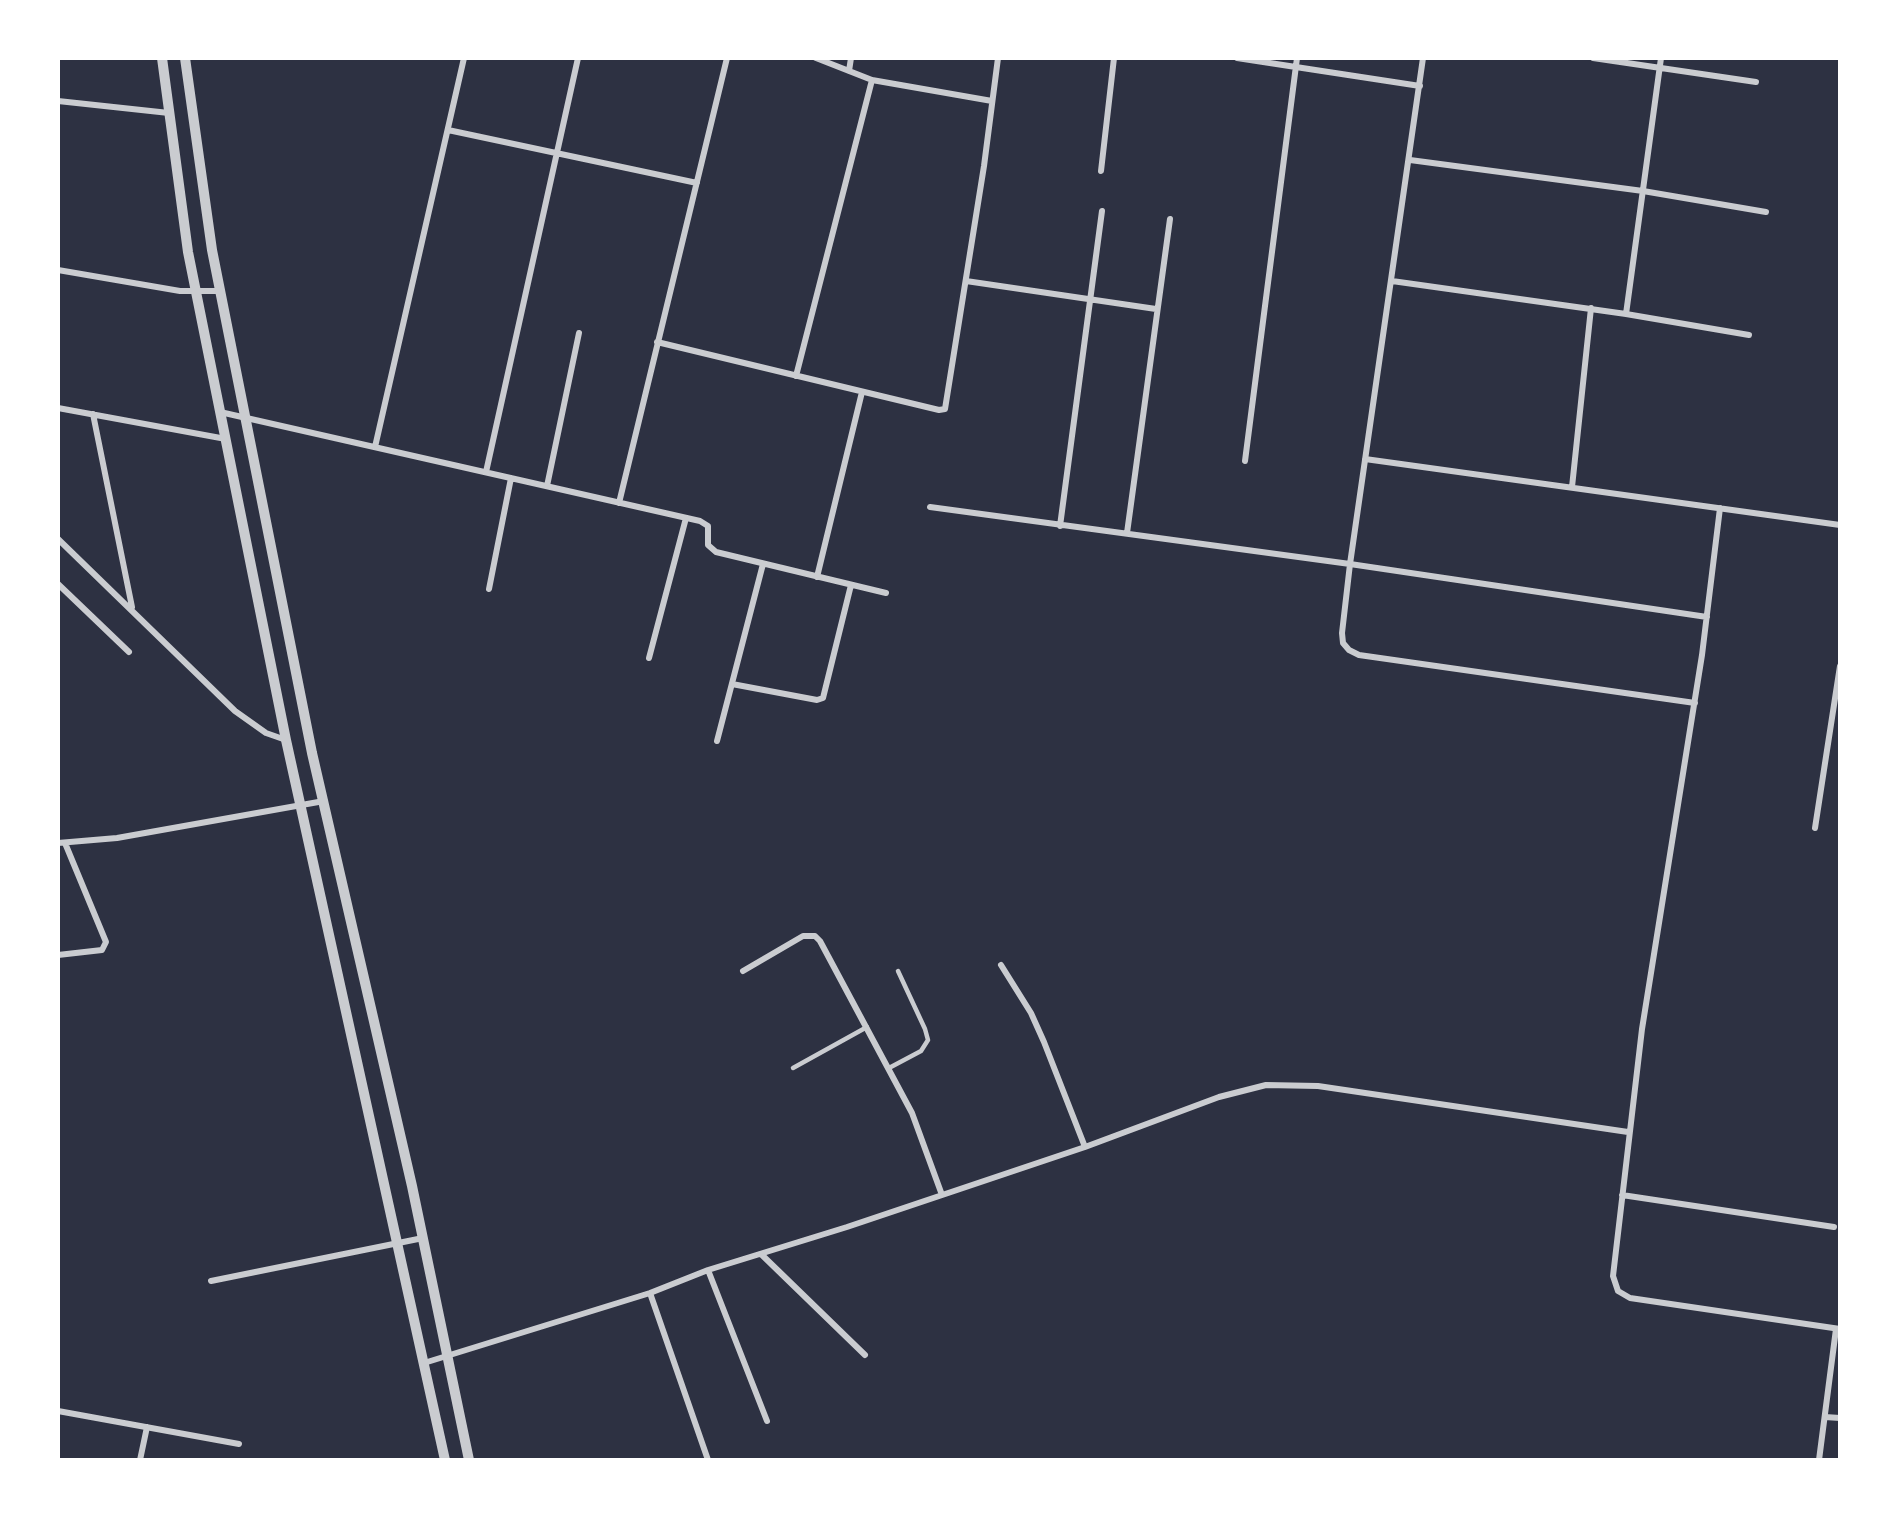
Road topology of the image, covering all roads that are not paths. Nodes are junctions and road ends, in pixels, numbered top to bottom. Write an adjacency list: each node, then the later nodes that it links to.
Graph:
1 (162, 58): 23 (street)
2 (186, 58): 36 (street)
3 (464, 58): 24 (street)
4 (578, 58): 25 (street)
5 (727, 58): 28 (street)
6 (816, 58): 17 (street)
7 (851, 58): 17 (street)
8 (998, 58): 22 (street)
9 (1114, 58): 27 (street)
10 (1237, 58): 15 (street)
11 (1297, 58): 15 (street)
12 (1423, 58): 20 (street)
13 (1593, 58): 16 (street)
14 (1661, 58): 16 (street)
15 (1296, 68): 20 (street); 54 (street)
16 (1660, 69): 19 (street); 29 (street)
17 (849, 71): 18 (street)
18 (872, 80): 22 (street); 45 (street)
19 (1756, 82)
20 (1420, 86): 26 (street)
21 (58, 101): 23 (street)
22 (992, 101): 34 (street)
23 (169, 113): 37 (street)
24 (448, 130): 25 (street); 52 (street)
25 (557, 153): 28 (street); 55 (street)
26 (1410, 160): 29 (street); 35 (street)
27 (1101, 171)
28 (697, 183): 44 (street)
29 (1643, 191): 31 (street); 41 (street)
30 (1102, 211): 38 (street)
31 (1766, 212)
32 (1170, 219): 39 (street)
33 (58, 270): 37 (street)
34 (966, 281): 38 (street); 46 (street)
35 (1392, 281): 40 (street); 53 (street)
36 (220, 291): 37 (street); 50 (street)
37 (196, 292): 48 (street)
38 (1091, 298): 39 (street); 64 (street)
39 (1156, 309): 65 (street)
40 (1591, 309): 41 (street); 58 (street)
41 (1626, 314): 43 (street)
42 (579, 333): 57 (street)
43 (1749, 335)
44 (657, 342): 45 (street); 59 (street)
45 (796, 376): 46 (street)
46 (862, 392): 69 (street)
47 (58, 408): 49 (street)
48 (220, 412): 50 (street); 51 (street)
49 (93, 414): 51 (street); 74 (street)
50 (245, 417): 52 (street); 83 (street)
51 (226, 439): 81 (street)
52 (375, 447): 55 (street)
53 (1365, 459): 58 (street); 68 (street)
54 (1245, 461)
55 (486, 472): 56 (street)
56 (511, 478): 57 (street); 72 (street)
57 (547, 486): 59 (street)
58 (1572, 487): 61 (street)
59 (619, 503): 62 (street)
60 (930, 507): 64 (street)
61 (1720, 508): 63 (street); 75 (street)
62 (686, 518): 67 (street); 77 (street)
63 (1839, 525)
64 (1060, 526): 65 (street)
65 (1127, 533): 68 (street)
66 (58, 539): 74 (street)
67 (763, 564): 69 (street); 79 (street)
68 (1350, 564): 75 (street); 80 (street)
69 (817, 577): 71 (street)
70 (58, 584): 76 (street)
71 (851, 585): 73 (street); 79 (street)
72 (489, 589)
73 (886, 593)
74 (132, 608): 81 (street)
75 (1707, 617): 80 (street)
76 (129, 652)
77 (649, 658)
78 (1839, 666): 85 (street)
79 (732, 684): 82 (street)
80 (1695, 703): 94 (street)
81 (286, 740): 84 (street)
82 (717, 741)
83 (324, 801): 84 (street); 99 (street)
84 (301, 805): 86 (street); 100 (street)
85 (1815, 828)
86 (62, 843): 87 (street)
87 (58, 955)
88 (1001, 965): 95 (street)
89 (742, 971): 91 (street)
90 (898, 971): 93 (lane)
91 (867, 1027): 92 (lane); 93 (street)
92 (793, 1068)
93 (889, 1068): 96 (street)
94 (1628, 1132): 95 (street); 97 (street)
95 (1085, 1147): 96 (street)
96 (942, 1195): 101 (street)
97 (1622, 1196): 98 (street); 105 (street)
98 (1834, 1227)
99 (423, 1238): 100 (street); 106 (street)
100 (398, 1243): 103 (street); 108 (street)
101 (762, 1255): 102 (street); 107 (street)
102 (708, 1270): 104 (street); 112 (street)
103 (211, 1281)
104 (650, 1293): 106 (street); 118 (street)
105 (1838, 1329): 110 (street)
106 (448, 1355): 108 (street); 117 (street)
107 (865, 1355)
108 (424, 1363): 116 (street)
109 (58, 1410): 113 (street)
110 (1825, 1417): 111 (street); 119 (street)
111 (1839, 1418)
112 (767, 1421)
113 (147, 1426): 114 (street); 115 (street)
114 (239, 1444)
115 (140, 1460)
116 (445, 1460)
117 (469, 1460)
118 (708, 1460)
119 (1819, 1460)

